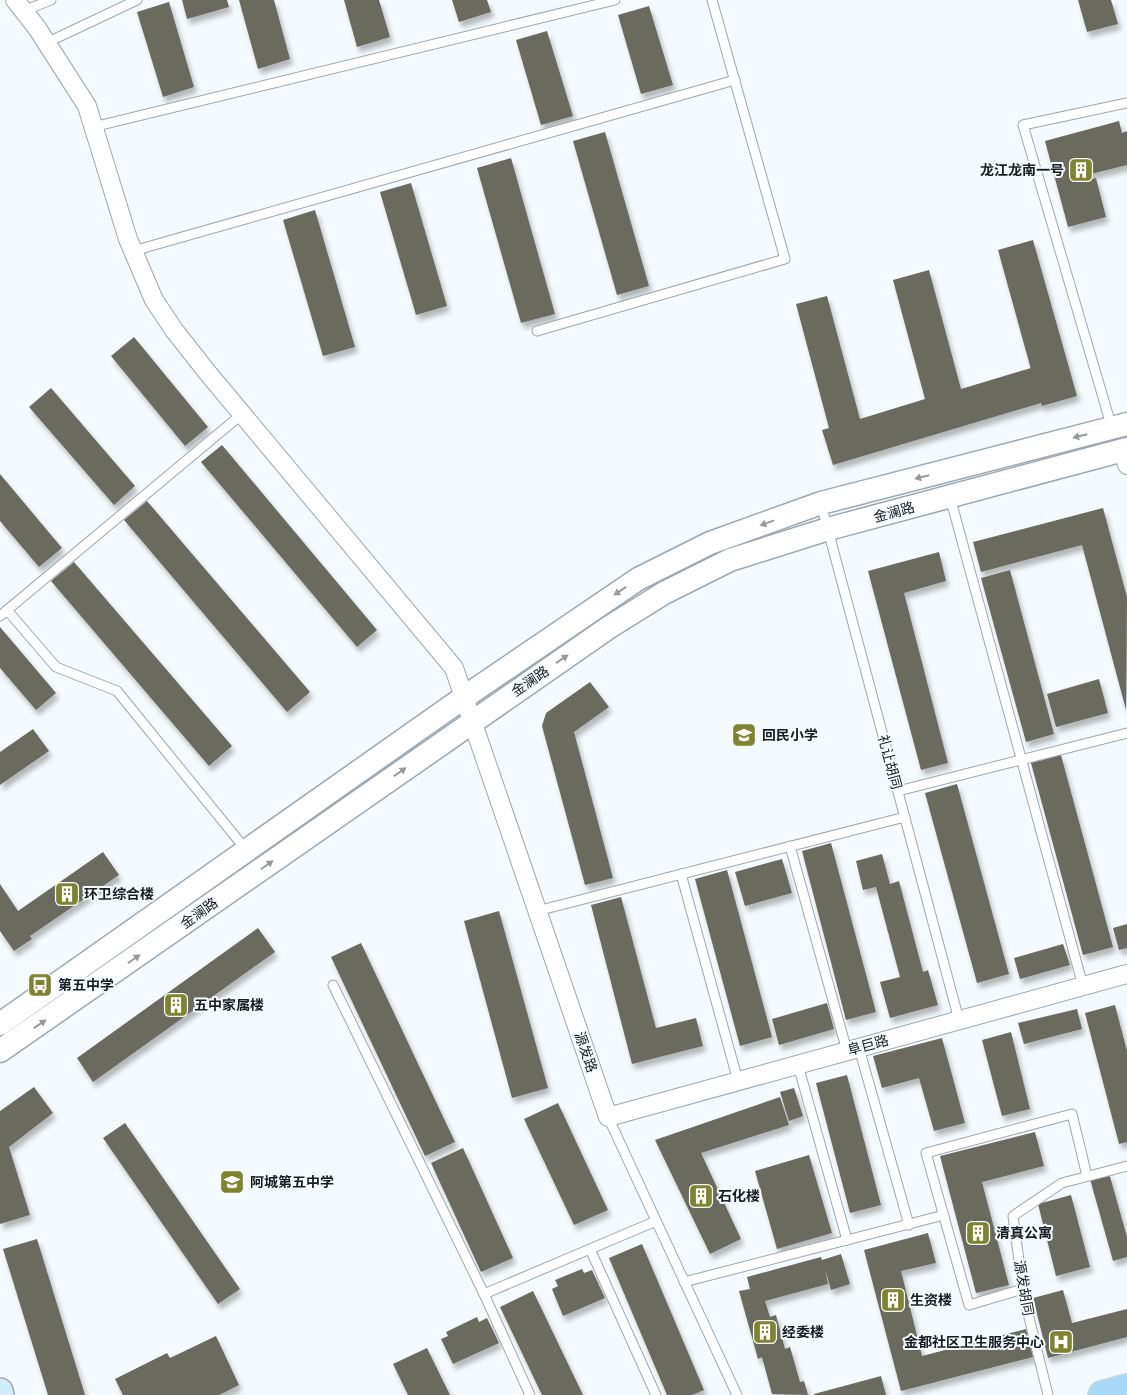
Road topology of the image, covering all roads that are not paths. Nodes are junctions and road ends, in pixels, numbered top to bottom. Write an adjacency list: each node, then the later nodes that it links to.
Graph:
1 (51, 0): 5 (lane)
2 (137, 0): 6 (lane)
3 (615, 0): 9 (lane)
4 (712, 0): 7 (lane)
5 (19, 5): 6 (street, 源发路)
6 (46, 43): 9 (street, 源发路)
7 (735, 80): 10 (lane); 11 (lane)
8 (1127, 103): 13 (lane)
9 (93, 127): 10 (street, 源发路)
10 (133, 251): 12 (street, 源发路)
11 (537, 331)
12 (242, 414): 18 (lane); 20 (street, 源发路)
13 (1120, 426): 16 (street, 金澜路, one-way to 16)
14 (1126, 455): 15 (street, 金澜路)
15 (950, 496): 17 (street, 金澜路); 23 (lane)
16 (821, 503): 17 (lane, 礼让胡同); 20 (street, 金澜路, one-way to 20)
17 (828, 529): 21 (street, 金澜路, one-way to 17); 24 (lane, 礼让胡同)
18 (8, 610): 19 (lane); 27 (lane)
19 (0, 616)
20 (463, 698): 21 (street, 源发路); 27 (street, 金澜路)
21 (472, 721): 29 (street, 源发路); 36 (street, 金澜路, one-way to 21)
22 (1127, 733): 23 (lane)
23 (1021, 760): 24 (lane); 32 (lane)
24 (898, 791): 25 (lane, 礼让胡同)
25 (905, 817): 26 (lane); 33 (lane, 礼让胡同)
26 (790, 846): 28 (lane); 35 (lane)
27 (247, 851): 34 (street, 金澜路)
28 (681, 874): 29 (lane); 38 (lane)
29 (537, 911): 39 (street, 源发路)
30 (1127, 974): 32 (street, 阜巨路)
31 (333, 985): 49 (lane)
32 (1083, 986): 33 (street, 阜巨路)
33 (959, 1020): 35 (street, 阜巨路)
34 (0, 1024)
35 (853, 1049): 37 (street, 阜巨路); 44 (lane)
36 (0, 1051)
37 (798, 1064): 38 (street, 阜巨路); 45 (lane)
38 (738, 1081): 39 (street, 阜巨路)
39 (608, 1117): 43 (lane, 源发路)
40 (1127, 1166): 41 (lane, 源发胡同)
41 (1087, 1176): 42 (lane); 48 (lane, 源发胡同)
42 (944, 1215): 44 (lane); 48 (lane)
43 (656, 1221): 46 (lane); 47 (lane, 源发路)
44 (909, 1225): 45 (lane)
45 (847, 1240): 47 (lane)
46 (590, 1249): 49 (lane); 54 (lane)
47 (684, 1282): 55 (lane, 源发路)
48 (1023, 1289): 56 (lane, 源发胡同)
49 (484, 1294): 53 (lane)
50 (1127, 1388): 57 (main road)
51 (0, 1391): 52 (main road)
52 (1, 1395)
53 (530, 1395)
54 (656, 1395)
55 (737, 1395)
56 (1048, 1395)
57 (1102, 1395)

